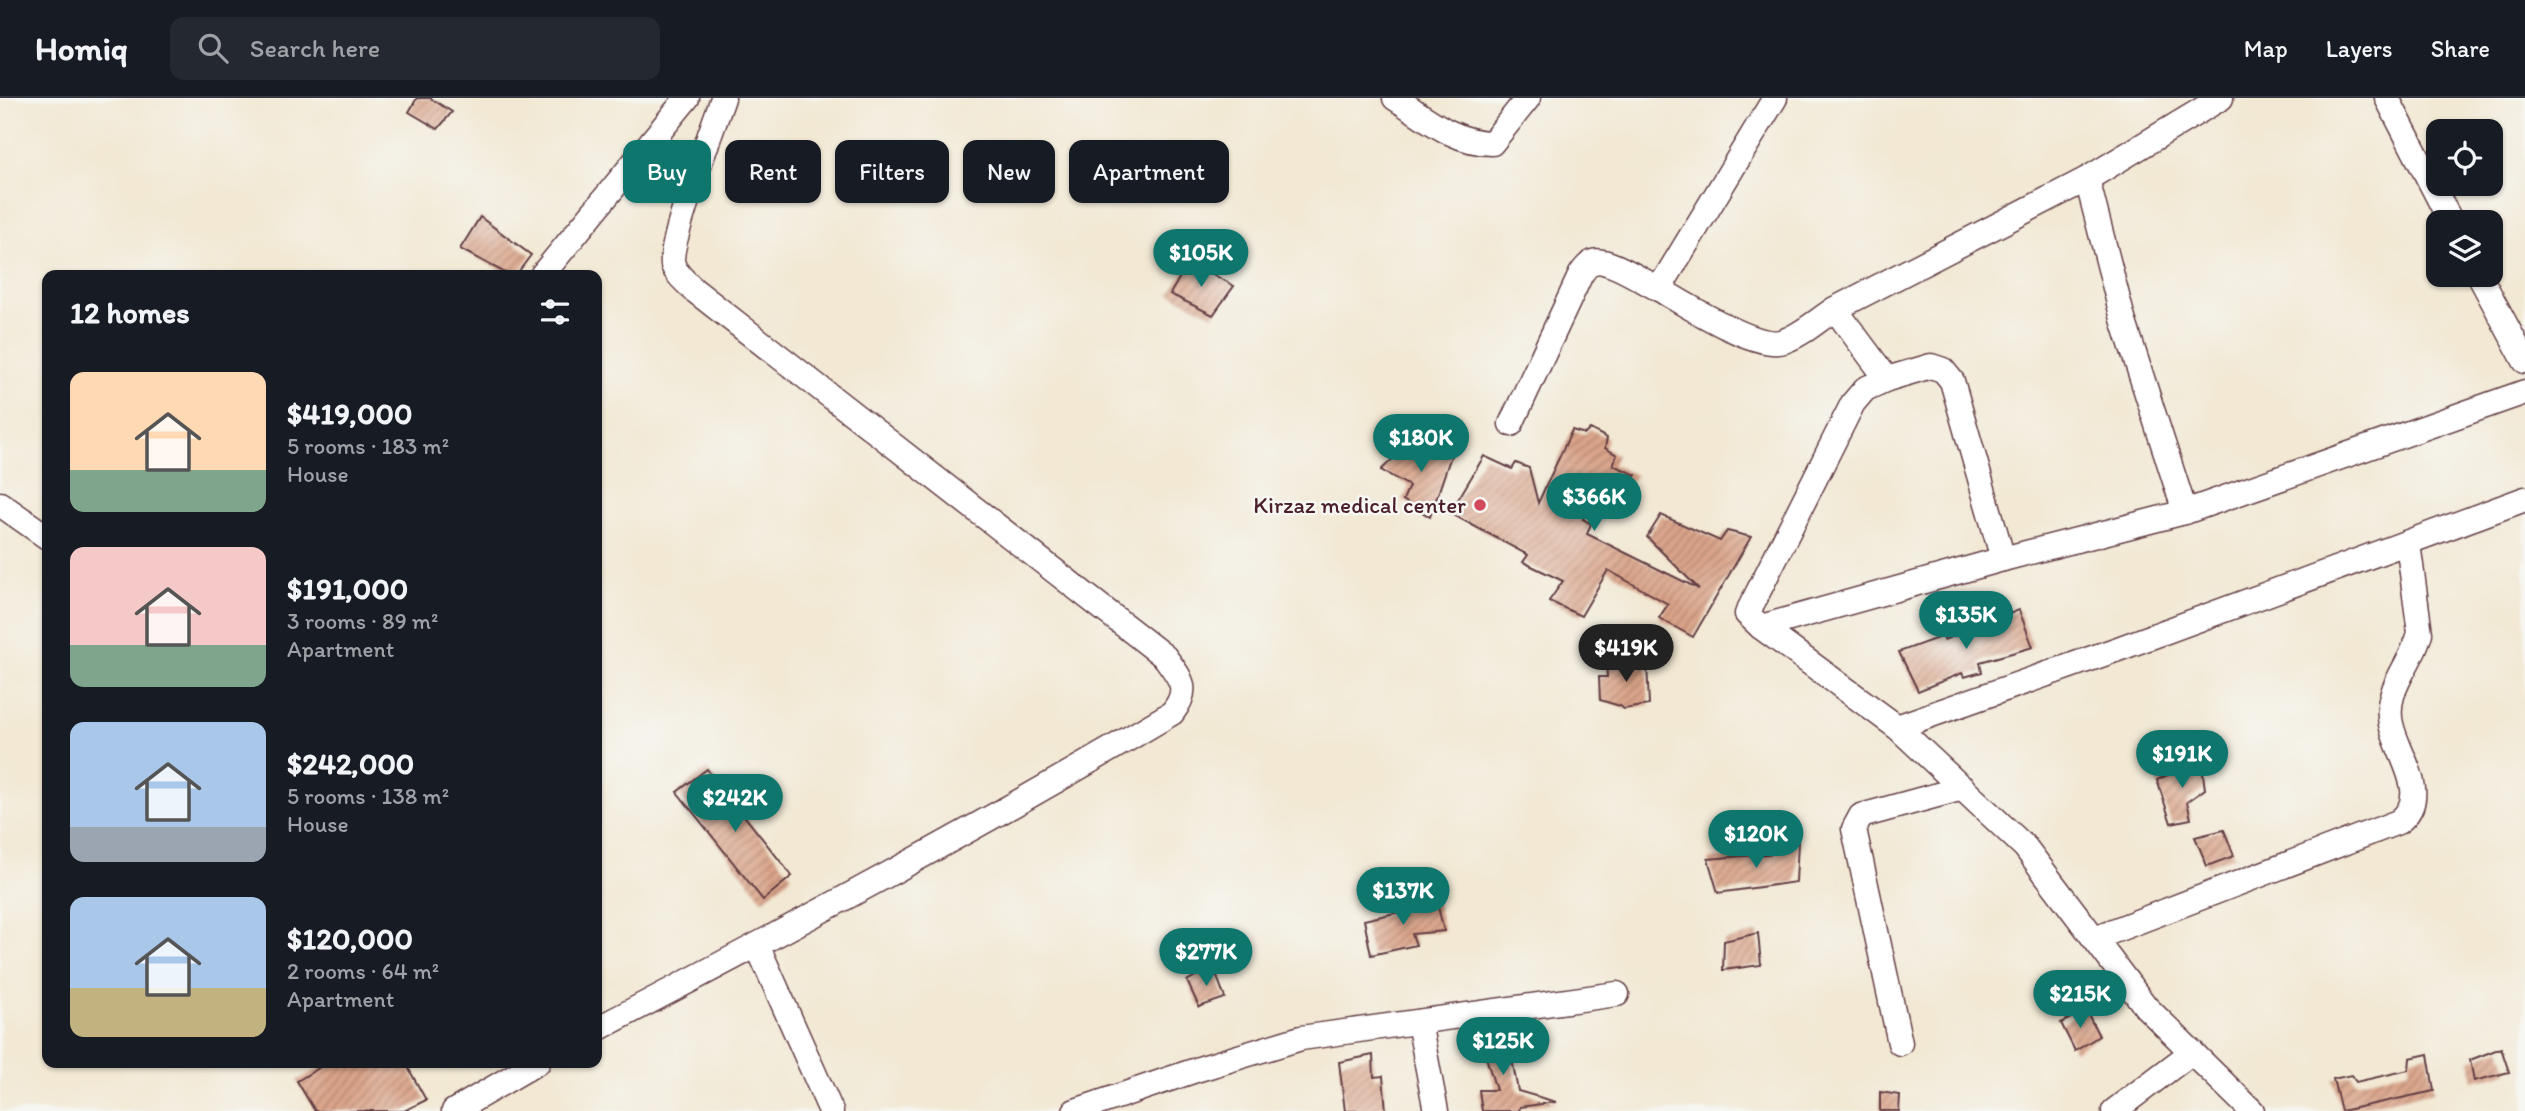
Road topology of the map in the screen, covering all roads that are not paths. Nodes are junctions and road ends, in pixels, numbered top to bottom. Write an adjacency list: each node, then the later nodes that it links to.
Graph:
1 (687, 98): 10 (street)
2 (723, 98): 28 (street)
3 (1395, 98): 4 (street)
4 (1528, 98)
5 (1775, 98): 12 (street)
6 (2221, 98): 8 (street)
7 (2387, 98): 9 (street)
8 (2087, 178): 13 (street); 20 (street)
9 (2445, 210)
10 (546, 270)
11 (2485, 287): 14 (street)
12 (1659, 289): 13 (street); 17 (street)
13 (1835, 309): 15 (street)
14 (2525, 361)
15 (1888, 379): 23 (street); 24 (street)
16 (2525, 392): 20 (street)
17 (1511, 424)
18 (2525, 499): 22 (street)
19 (0, 504): 21 (street)
20 (2185, 512): 23 (street)
21 (42, 533)
22 (2408, 543): 25 (street); 27 (street)
23 (2003, 559): 24 (street)
24 (1761, 627): 25 (street)
25 (1897, 727): 26 (street)
26 (1963, 788): 27 (street); 32 (street)
27 (2095, 938): 33 (street)
28 (757, 945): 31 (street); 36 (street)
29 (1617, 994): 30 (street)
30 (1419, 1022): 37 (street); 38 (street)
31 (602, 1026)
32 (1900, 1043)
33 (2192, 1052): 39 (street); 40 (street)
34 (528, 1068): 35 (street)
35 (454, 1111)
36 (831, 1111)
37 (1075, 1111)
38 (1436, 1111)
39 (2114, 1111)
40 (2252, 1111)

